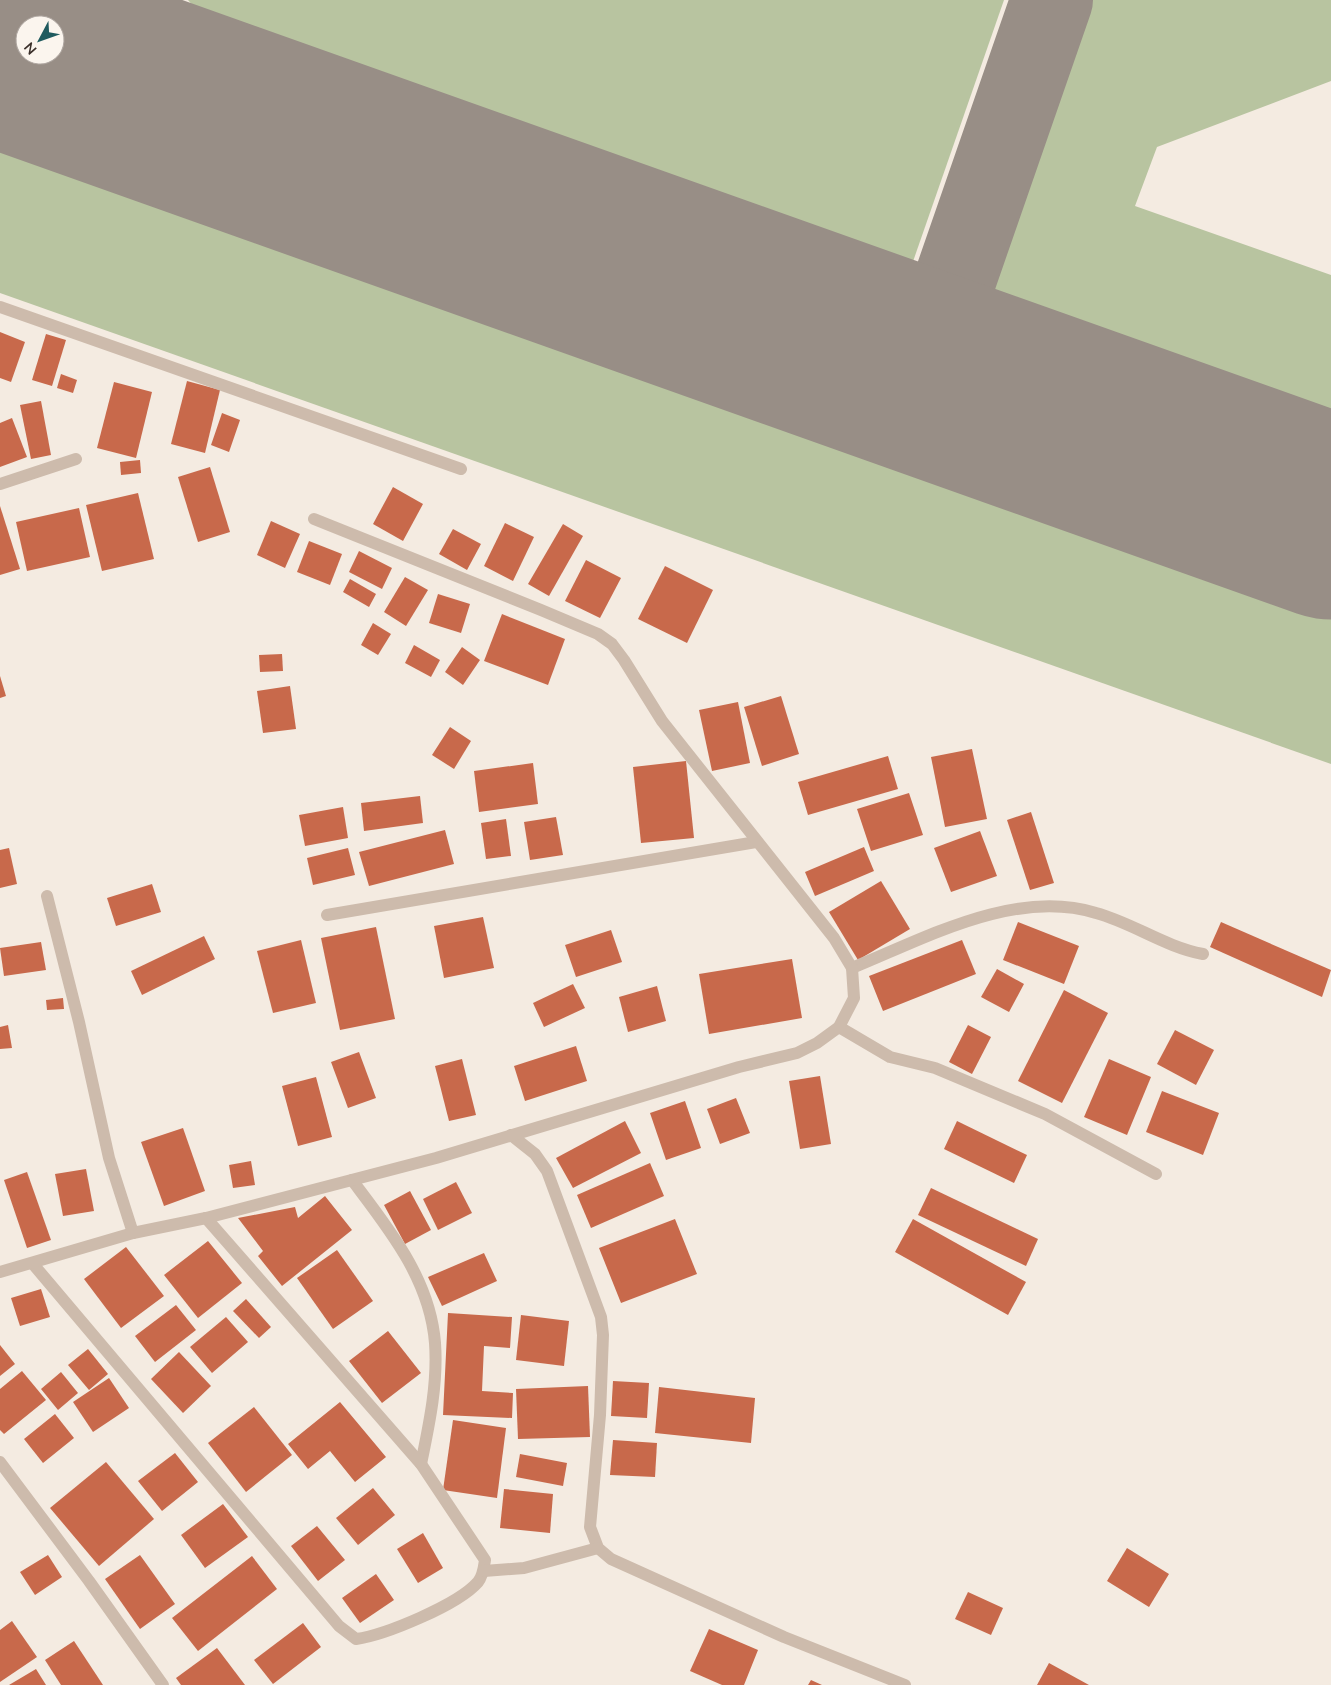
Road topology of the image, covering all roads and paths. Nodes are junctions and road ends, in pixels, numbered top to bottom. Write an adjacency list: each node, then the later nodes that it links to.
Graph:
1 (0, 307): 3 (street)
2 (76, 459): 4 (street)
3 (461, 469)
4 (0, 484)
5 (314, 519): 6 (street)
6 (756, 842): 8 (street); 10 (street)
7 (47, 896): 16 (street)
8 (327, 916)
9 (1203, 954): 10 (street)
10 (852, 968): 11 (street)
11 (839, 1027): 12 (street); 13 (street)
12 (511, 1135): 14 (street); 21 (street)
13 (1156, 1174)
14 (352, 1180): 15 (street); 20 (street)
15 (206, 1218): 16 (street); 20 (street)
16 (133, 1233): 17 (street)
17 (33, 1264): 18 (street); 22 (street)
18 (0, 1272)
19 (0, 1462): 23 (street)
20 (422, 1464): 22 (street)
21 (598, 1548): 22 (street); 24 (street)
22 (484, 1571)
23 (157, 1683)
24 (904, 1685)

